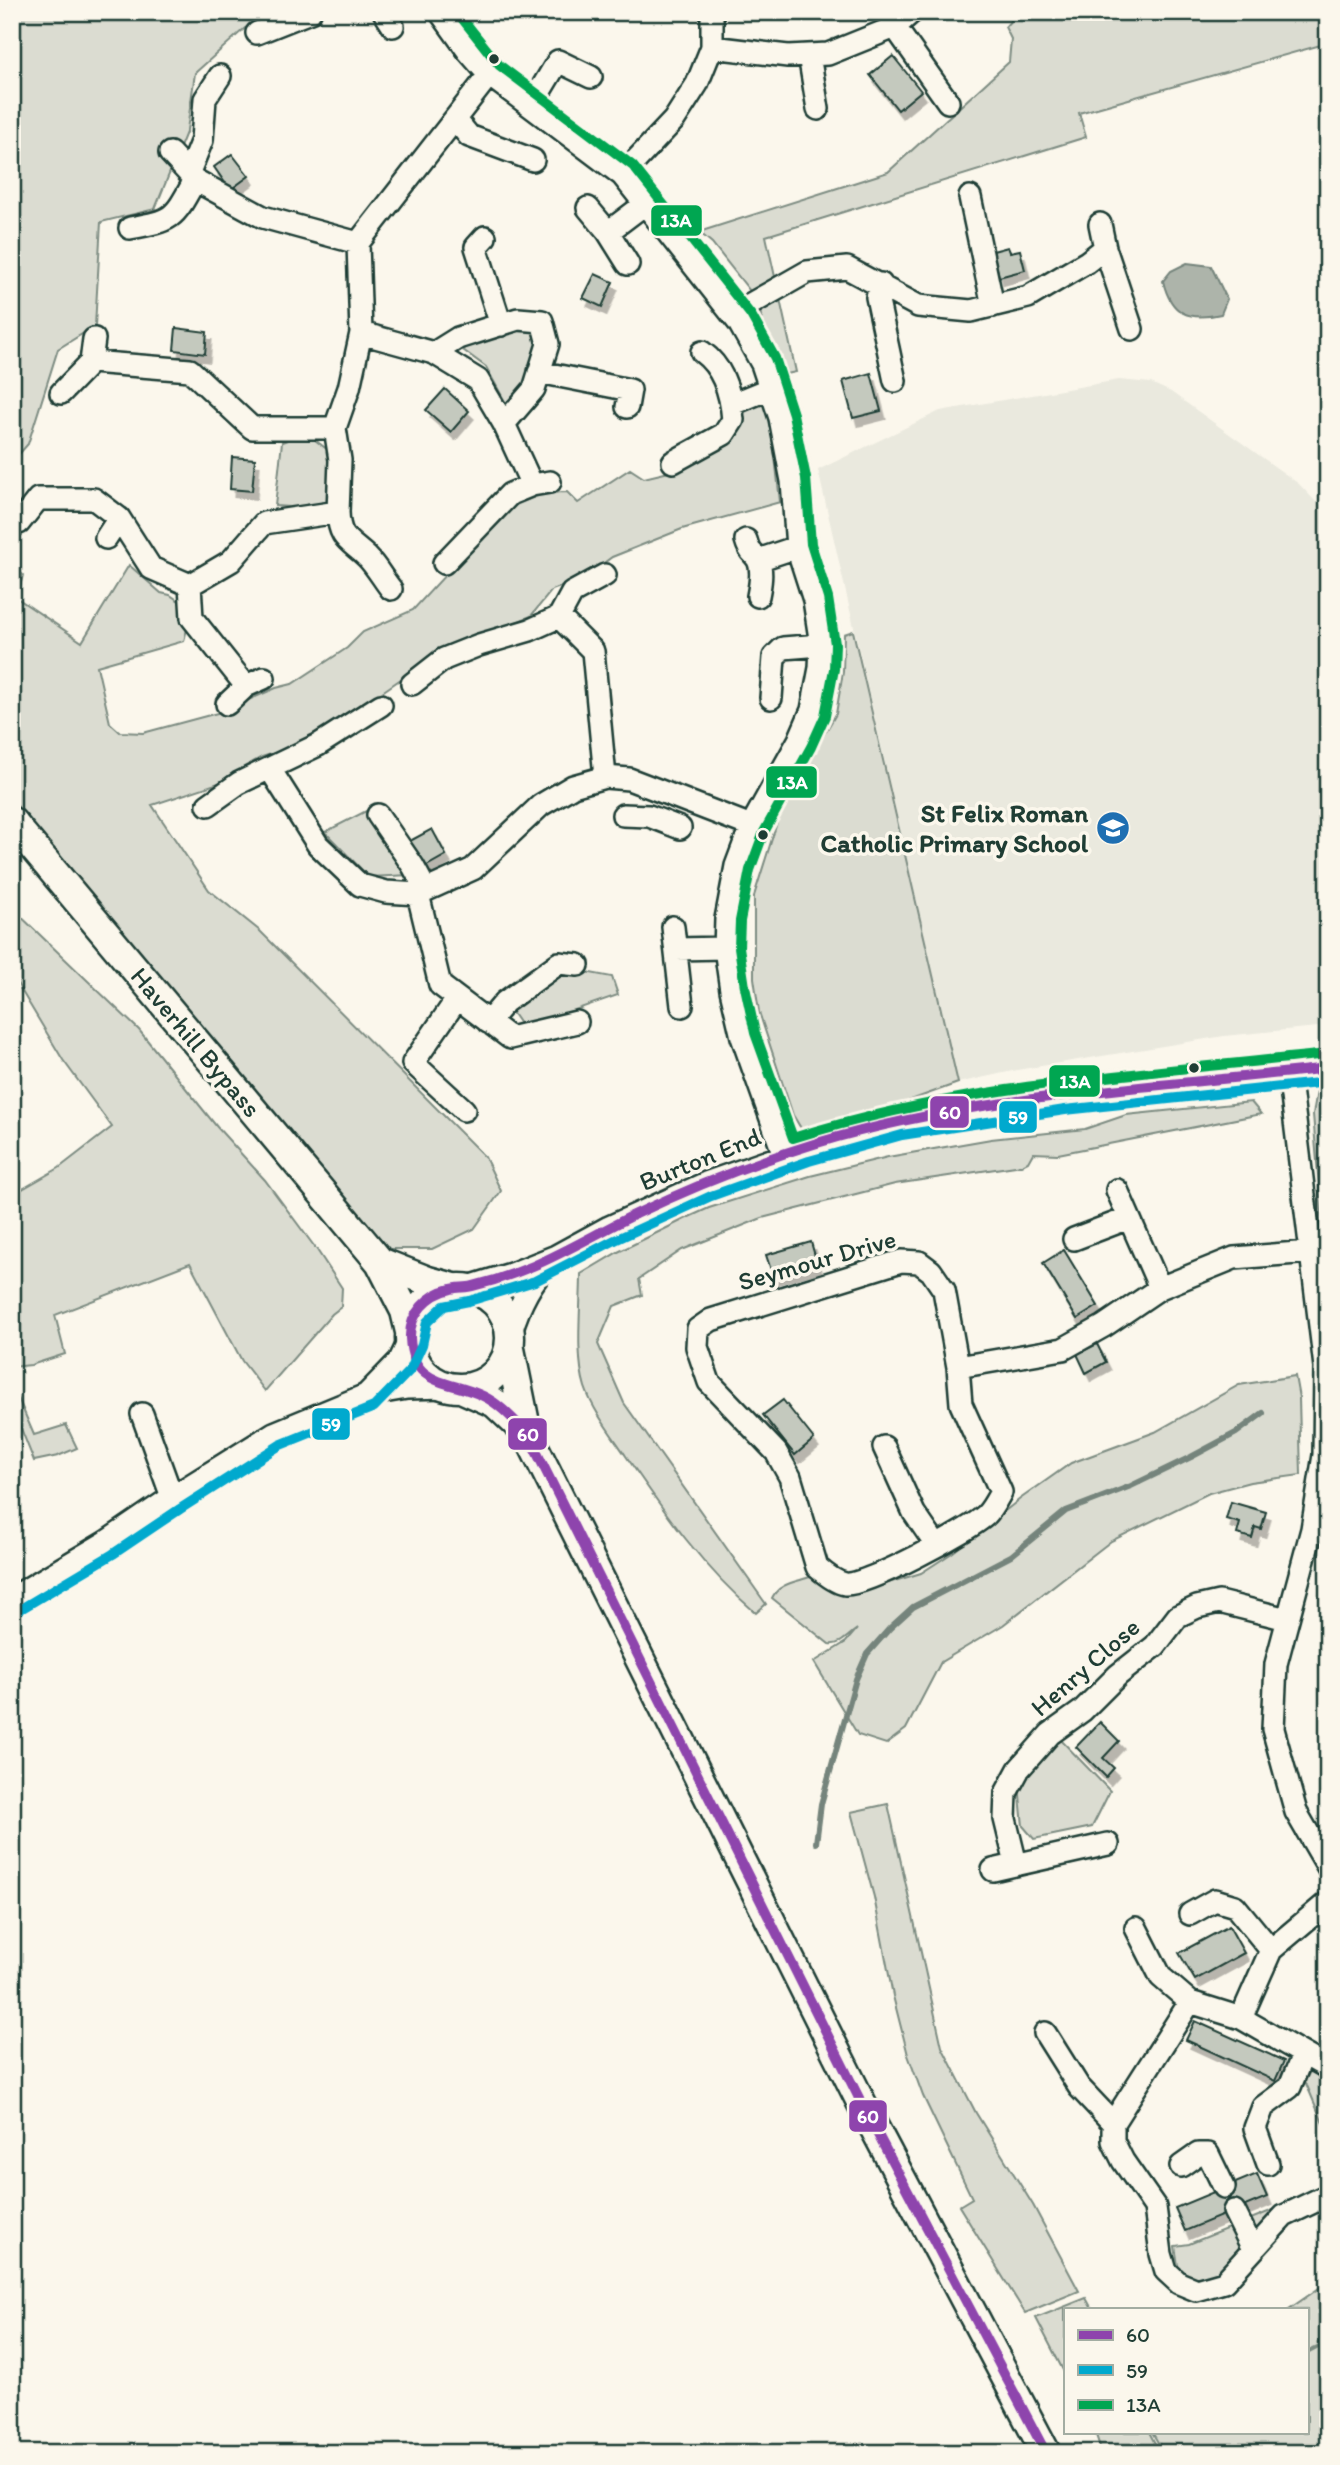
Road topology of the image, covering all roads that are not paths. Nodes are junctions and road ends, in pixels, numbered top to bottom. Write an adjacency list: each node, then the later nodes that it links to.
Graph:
1 (310, 12): 6 (street)
2 (712, 12): 7 (street)
3 (912, 12): 5 (street)
4 (442, 13): 9 (street)
5 (895, 27): 8 (street); 12 (street)
6 (257, 33)
7 (712, 47): 8 (street); 18 (street)
8 (809, 55): 14 (street)
9 (489, 75): 13 (street); 15 (street)
10 (219, 76): 19 (street)
11 (591, 77): 13 (street)
12 (948, 102)
13 (531, 106): 18 (street)
14 (818, 108)
15 (455, 119): 17 (street); 27 (street)
16 (170, 153): 19 (street)
17 (533, 160)
18 (622, 175): 21 (street)
19 (192, 176): 24 (street); 27 (street)
20 (970, 197): 31 (street)
21 (645, 204): 25 (street); 32 (street)
22 (588, 208): 25 (street)
23 (1100, 224): 28 (street)
24 (130, 228)
25 (608, 232): 29 (street)
26 (485, 237): 33 (street)
27 (358, 243): 35 (street)
28 (1105, 248): 31 (street); 34 (street)
29 (628, 264)
30 (881, 284): 31 (street); 32 (street); 41 (street)
31 (993, 306)
32 (733, 314): 42 (street)
33 (501, 325): 38 (street); 40 (street)
34 (1132, 329)
35 (361, 333): 38 (street); 47 (street)
36 (94, 339): 39 (street)
37 (702, 352): 44 (street)
38 (434, 353): 46 (street)
39 (91, 362): 43 (street); 47 (street)
40 (539, 372): 45 (street); 46 (street)
41 (895, 381)
42 (771, 388): 44 (street); 54 (street)
43 (61, 393)
44 (732, 404): 48 (street)
45 (627, 407)
46 (504, 424): 56 (street)
47 (335, 428): 49 (street)
48 (673, 462)
49 (338, 512): 58 (street); 59 (street)
50 (119, 518): 51 (street); 52 (street); 58 (street)
51 (19, 523)
52 (106, 538)
53 (746, 540): 55 (street)
54 (797, 547): 55 (street); 62 (street)
55 (758, 560): 60 (street)
56 (443, 563)
57 (605, 575): 61 (street)
58 (190, 585): 65 (street)
59 (391, 589)
60 (758, 596)
61 (559, 617): 63 (street); 68 (street)
62 (821, 645): 64 (street); 75 (street)
63 (412, 684)
64 (771, 698)
65 (227, 704)
66 (381, 705): 67 (street)
67 (270, 769): 70 (street); 77 (street)
68 (605, 777): 69 (street); 77 (street)
69 (658, 790): 73 (street); 75 (street)
70 (208, 806)
71 (378, 815): 77 (street)
72 (623, 815): 73 (street)
73 (649, 816): 76 (street)
74 (12, 822): 95 (main road, Haverhill Bypass)
75 (751, 826): 79 (street)
76 (680, 828)
77 (422, 892): 82 (street)
78 (673, 927): 80 (street)
79 (725, 948): 80 (street); 89 (street)
80 (676, 949): 83 (street)
81 (578, 965): 84 (street)
82 (457, 999): 84 (street); 88 (street)
83 (682, 1006)
84 (488, 1022): 85 (street)
85 (577, 1022)
86 (1328, 1068): 87 (street, Burton End)
87 (1289, 1072): 89 (street, Burton End); 93 (street)
88 (464, 1110)
89 (784, 1155): 94 (street, Burton End)
90 (1117, 1190): 91 (street)
91 (1129, 1218): 92 (street); 97 (street)
92 (1074, 1239)
93 (1311, 1252): 97 (street); 106 (street)
94 (556, 1256): 96 (street, Burton End); 99 (street, Burton End)
95 (380, 1262): 96 (main road, Haverhill Bypass); 98 (main road, Haverhill Bypass)
96 (459, 1288): 98 (main road); 99 (main road)
97 (1160, 1288): 100 (street)
98 (410, 1336): 101 (main road); 102 (street)
99 (510, 1340): 101 (main road); 104 (main road)
100 (958, 1367): 108 (street, Seymour Drive); 108 (street, Seymour Drive)
101 (455, 1388): 102 (street); 104 (main road)
102 (366, 1395): 107 (street)
103 (142, 1414): 107 (street)
104 (527, 1433): 131 (main road)
105 (884, 1447): 108 (street)
106 (1326, 1455): 110 (street)
107 (172, 1497): 109 (street)
108 (936, 1545)
109 (12, 1598)
110 (1287, 1619): 112 (street, Henry Close); 113 (street)
111 (1108, 1844): 112 (street)
112 (1016, 1864): 114 (street)
113 (1328, 1867)
114 (993, 1870)
115 (1328, 1902): 118 (street)
116 (1190, 1914): 118 (street)
117 (1136, 1928): 119 (street)
118 (1271, 1950): 120 (street)
119 (1190, 2002): 120 (street); 124 (street)
120 (1241, 2018): 122 (street)
121 (1045, 2033): 124 (street)
122 (1303, 2054): 123 (street); 125 (street)
123 (1328, 2068)
124 (1113, 2123): 130 (street)
125 (1268, 2164)
126 (1181, 2166): 127 (street)
127 (1224, 2187)
128 (1328, 2195): 130 (street)
129 (1234, 2211): 130 (street)
130 (1253, 2249)
131 (1046, 2453)

